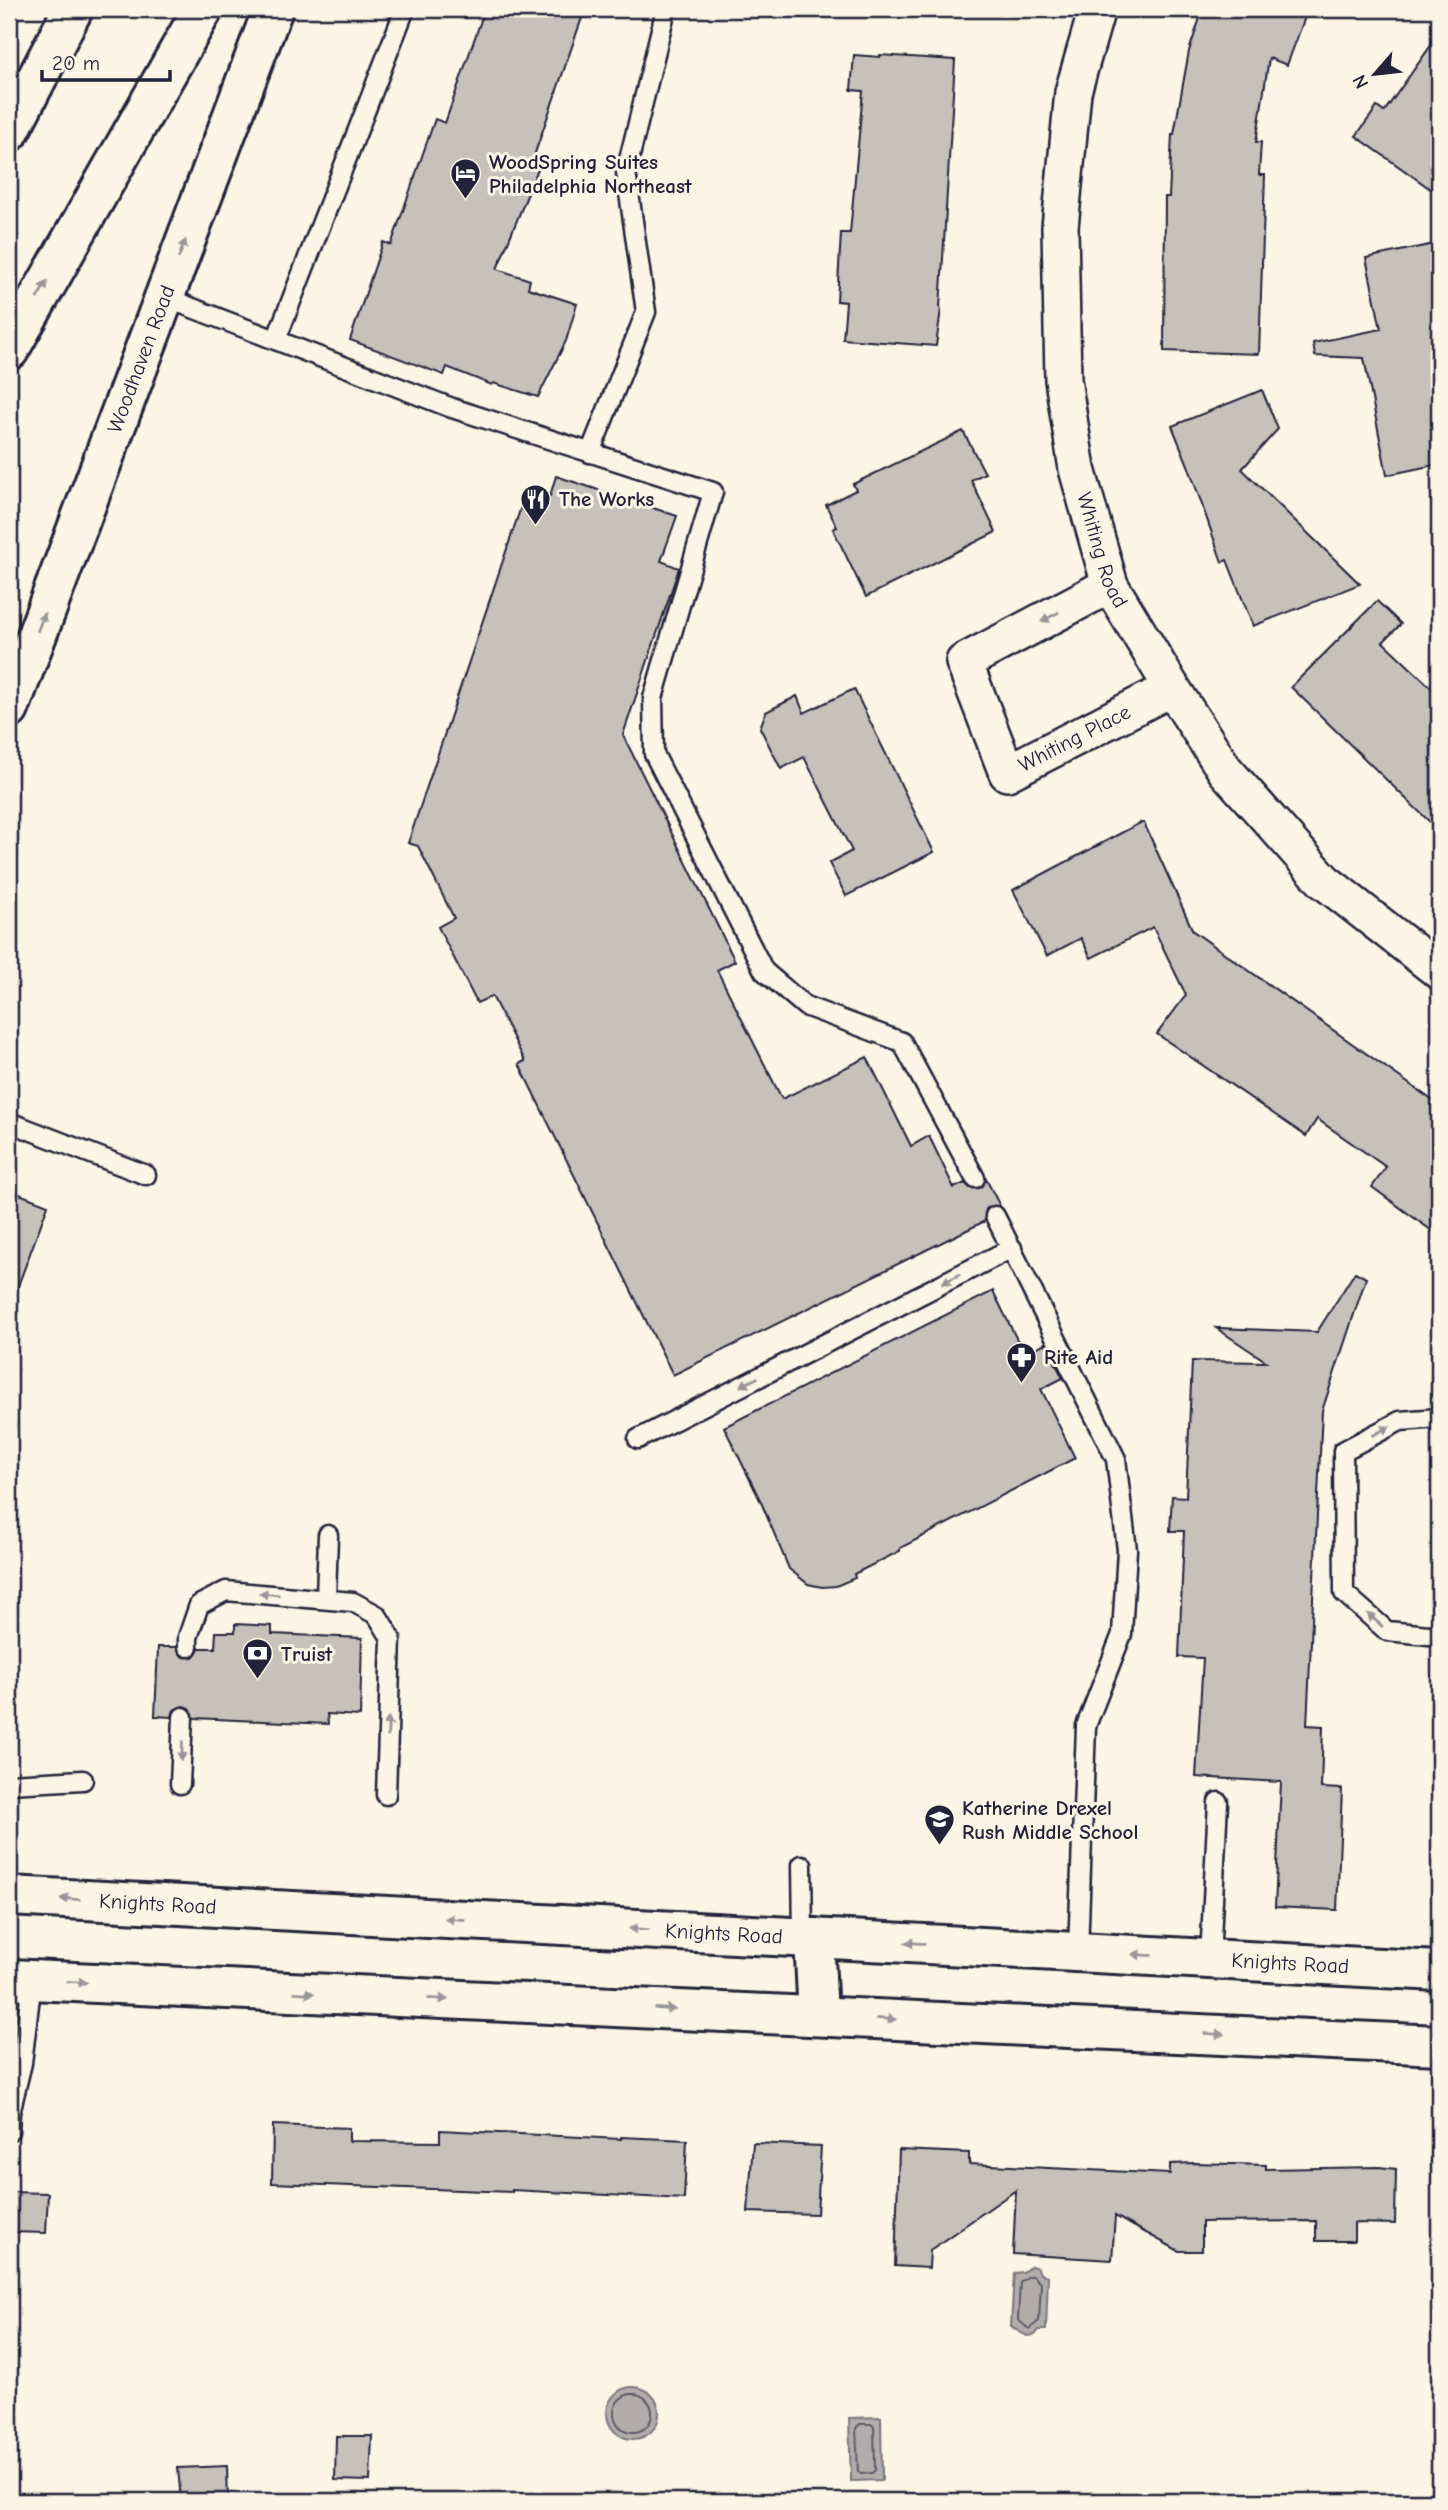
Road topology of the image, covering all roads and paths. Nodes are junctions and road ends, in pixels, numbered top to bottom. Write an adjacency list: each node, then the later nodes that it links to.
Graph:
1 (73, 9): 7 (main road)
2 (202, 9): 10 (main road, one-way to 2)
3 (273, 9): 8 (main road, Woodhaven Road, one-way to 3)
4 (405, 9): 9 (lane)
5 (666, 9): 11 (lane)
6 (1097, 9): 12 (street, Whiting Road)
7 (9, 132)
8 (164, 297): 9 (lane); 14 (main road, Woodhaven Road, one-way to 8)
9 (276, 340): 11 (lane)
10 (9, 350)
11 (590, 453): 18 (lane)
12 (1110, 585): 13 (street, Whiting Road); 13 (street, Whiting Place, one-way to 13)
13 (1172, 688): 15 (street, Whiting Road)
14 (9, 709)
15 (1439, 971)
16 (9, 1122): 17 (lane)
17 (146, 1175)
18 (975, 1178)
19 (995, 1216): 20 (lane)
20 (1012, 1248): 22 (lane, one-way to 22); 36 (lane)
21 (1439, 1418): 25 (lane, one-way to 21)
22 (638, 1439)
23 (328, 1535): 24 (lane)
24 (326, 1599): 26 (lane, one-way to 26); 31 (lane, one-way to 24)
25 (1439, 1636)
26 (188, 1647)
27 (183, 1717): 30 (lane, one-way to 30)
28 (83, 1780): 29 (lane)
29 (9, 1784)
30 (180, 1784)
31 (386, 1795)
32 (1218, 1802): 37 (lane)
33 (802, 1865): 35 (lane)
34 (9, 1896): 35 (main road, Knights Road, one-way to 34)
35 (808, 1938): 36 (main road, Knights Road, one-way to 35); 40 (main road)
36 (1077, 1952): 37 (main road, Knights Road, one-way to 36)
37 (1210, 1959): 38 (main road, Knights Road)
38 (1439, 1971)
39 (20, 1979): 40 (main road, one-way to 40); 42 (lane)
40 (818, 2016): 41 (main road, one-way to 41)
41 (1439, 2045)
42 (9, 2113): 43 (lane)
43 (9, 2131)

